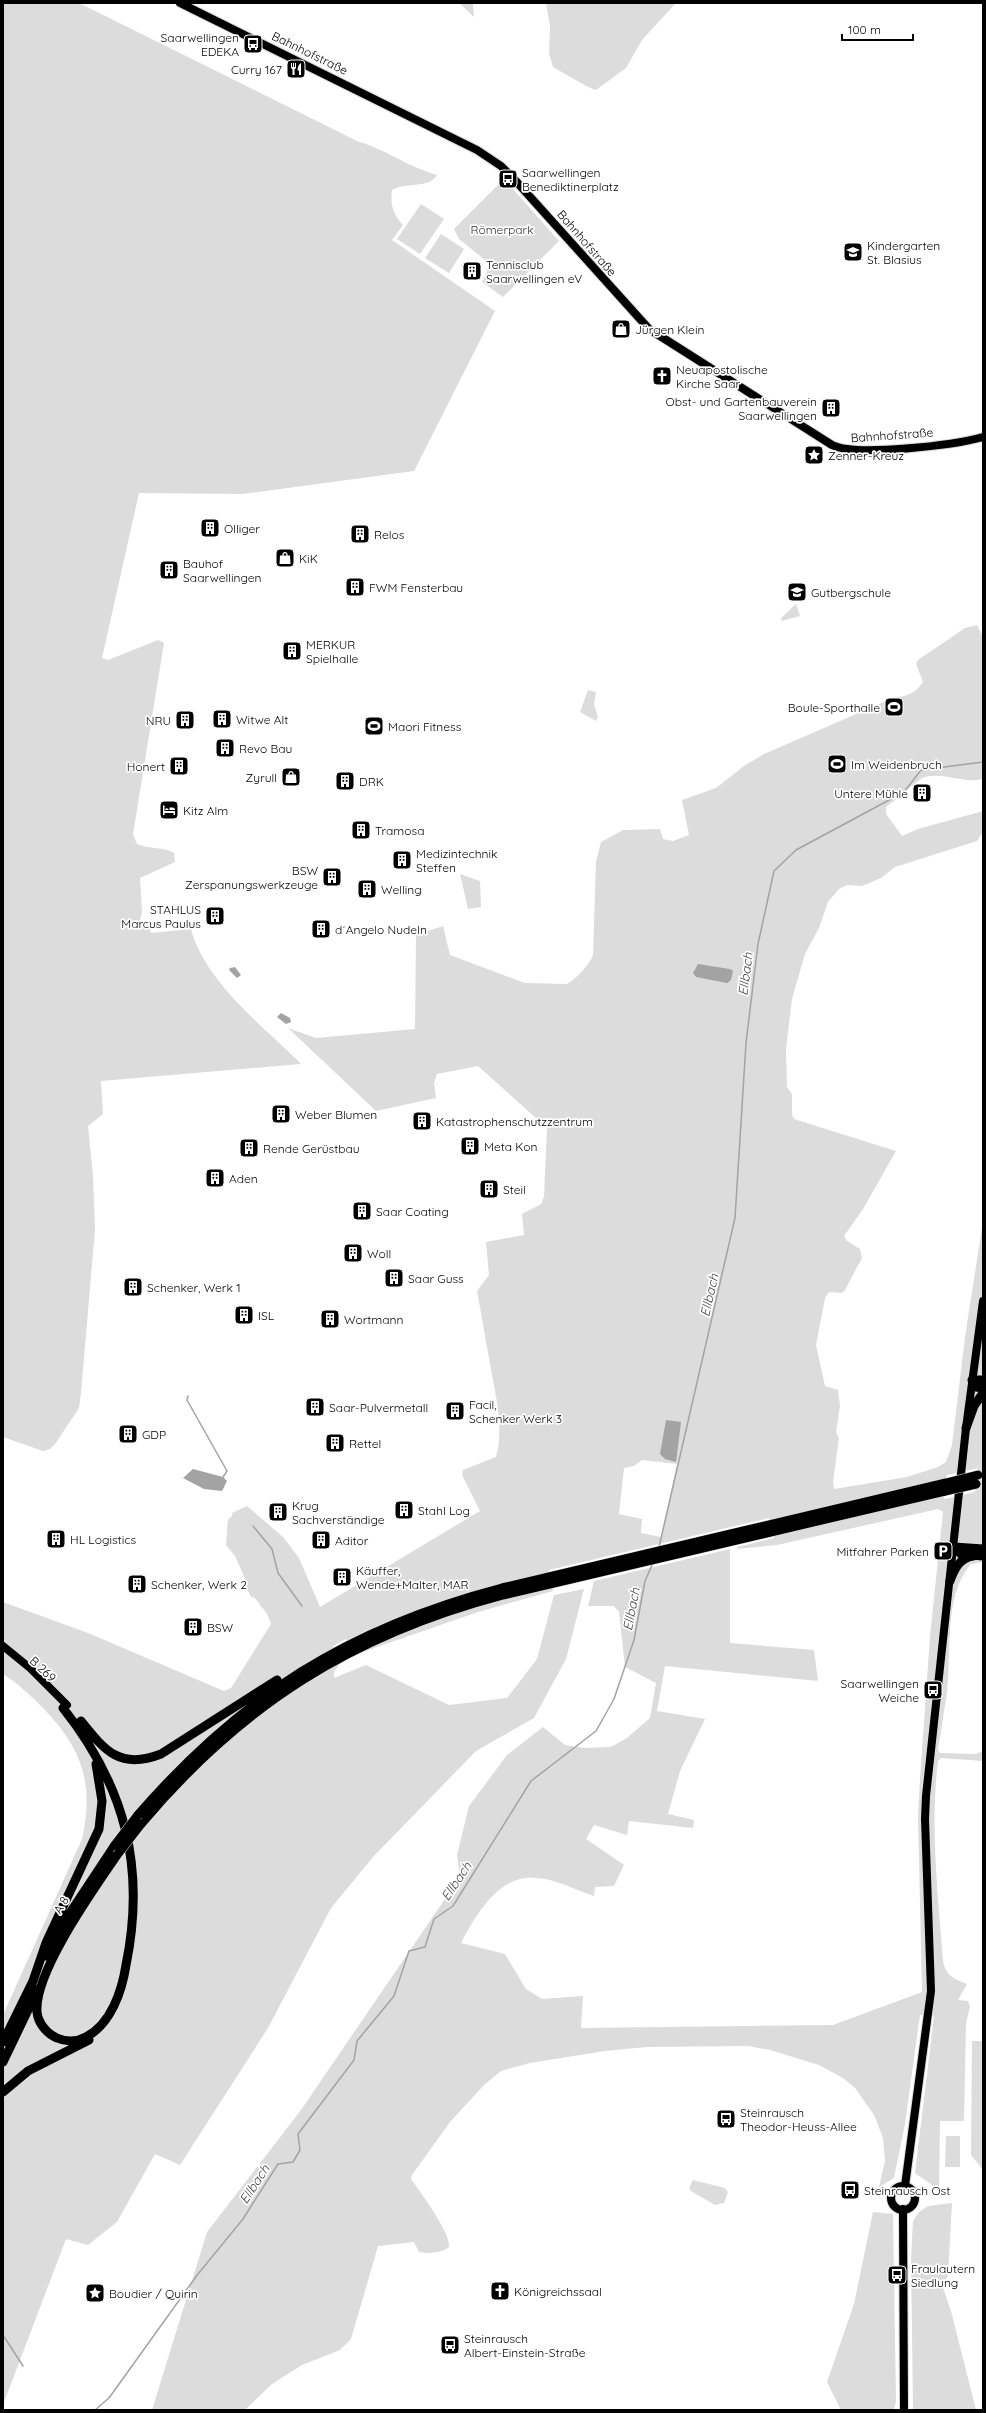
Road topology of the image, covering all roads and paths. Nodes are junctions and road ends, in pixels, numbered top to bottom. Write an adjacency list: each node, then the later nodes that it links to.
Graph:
1 (180, 3): 2 (main road, Bahnhofstraße)
2 (983, 436)
3 (983, 1301): 4 (main road)
4 (972, 1380): 5 (highway); 6 (highway); 8 (main road)
5 (983, 1380)
6 (983, 1388)
7 (983, 1393): 8 (highway)
8 (966, 1428): 10 (main road)
9 (980, 1479): 15 (highway, A 8, bridge)
10 (954, 1547): 11 (highway); 12 (highway); 13 (main road)
11 (983, 1549)
12 (979, 1556): 13 (highway)
13 (950, 1581): 24 (main road)
14 (3, 1648): 17 (main road, B 269 / B 269)
15 (337, 1654): 16 (highway, A 8); 18 (highway, A 8)
16 (306, 1668): 17 (highway); 18 (highway, A 8)
17 (65, 1707): 19 (highway); 20 (highway); 23 (highway)
18 (140, 1820): 19 (highway, A 8, bridge); 20 (highway, A 8 / A 8, bridge)
19 (44, 1976): 22 (highway, A 8)
20 (33, 1981): 21 (highway, A 8)
21 (3, 2042)
22 (3, 2062)
23 (3, 2092)
24 (905, 2186): 25 (main road); 25 (main road)
25 (902, 2209): 26 (main road)
26 (904, 2410)

